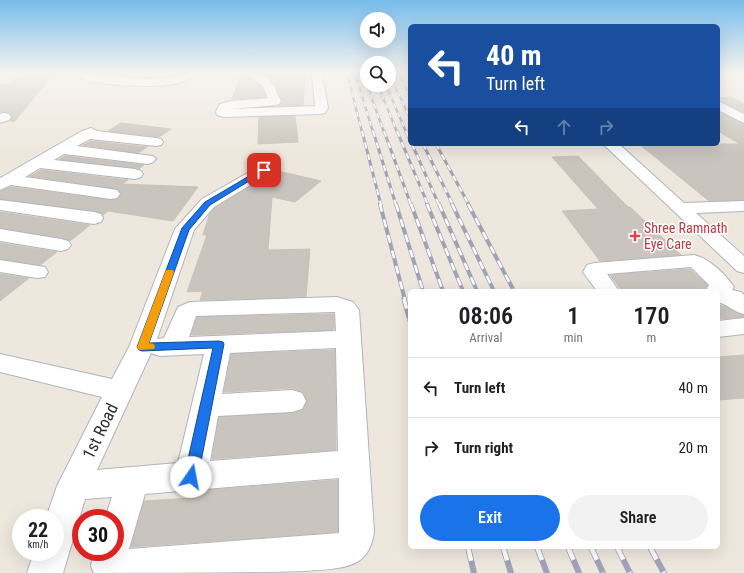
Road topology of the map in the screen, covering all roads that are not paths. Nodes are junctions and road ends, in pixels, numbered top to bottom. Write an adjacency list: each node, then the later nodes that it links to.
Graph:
1 (274, 100): 2 (street)
2 (321, 100)
3 (720, 106): 4 (street)
4 (744, 119)
5 (87, 129): 6 (street); 8 (street); 13 (street)
6 (156, 142)
7 (612, 146): 17 (street)
8 (61, 149): 9 (street); 10 (street)
9 (148, 159)
10 (37, 163): 12 (street); 13 (street)
11 (264, 170): 34 (street)
12 (135, 174)
13 (3, 178): 14 (street)
14 (111, 194)
15 (0, 205): 18 (street)
16 (744, 206): 17 (street)
17 (680, 208): 22 (street)
18 (94, 218)
19 (0, 235): 20 (street)
20 (62, 245)
21 (0, 266): 24 (street)
22 (744, 267): 23 (street)
23 (706, 270): 25 (street); 26 (street)
24 (37, 272)
25 (607, 289)
26 (719, 289)
27 (720, 290): 28 (street)
28 (744, 307)
29 (744, 326): 30 (street)
30 (720, 329)
31 (348, 339): 32 (street); 33 (street); 39 (street)
32 (219, 344): 33 (street); 38 (street)
33 (173, 346): 34 (street)
34 (142, 347): 36 (street)
35 (0, 363): 36 (street, 1st Road)
36 (119, 391): 42 (street, 1st Road)
37 (292, 401): 38 (street)
38 (206, 406): 40 (street)
39 (354, 464): 40 (street); 46 (street)
40 (191, 477): 41 (street)
41 (133, 481): 42 (street); 43 (street)
42 (72, 486): 44 (street, 1st Road)
43 (124, 510)
44 (64, 512)
45 (49, 561): 47 (street)
46 (110, 561)
47 (45, 573)

